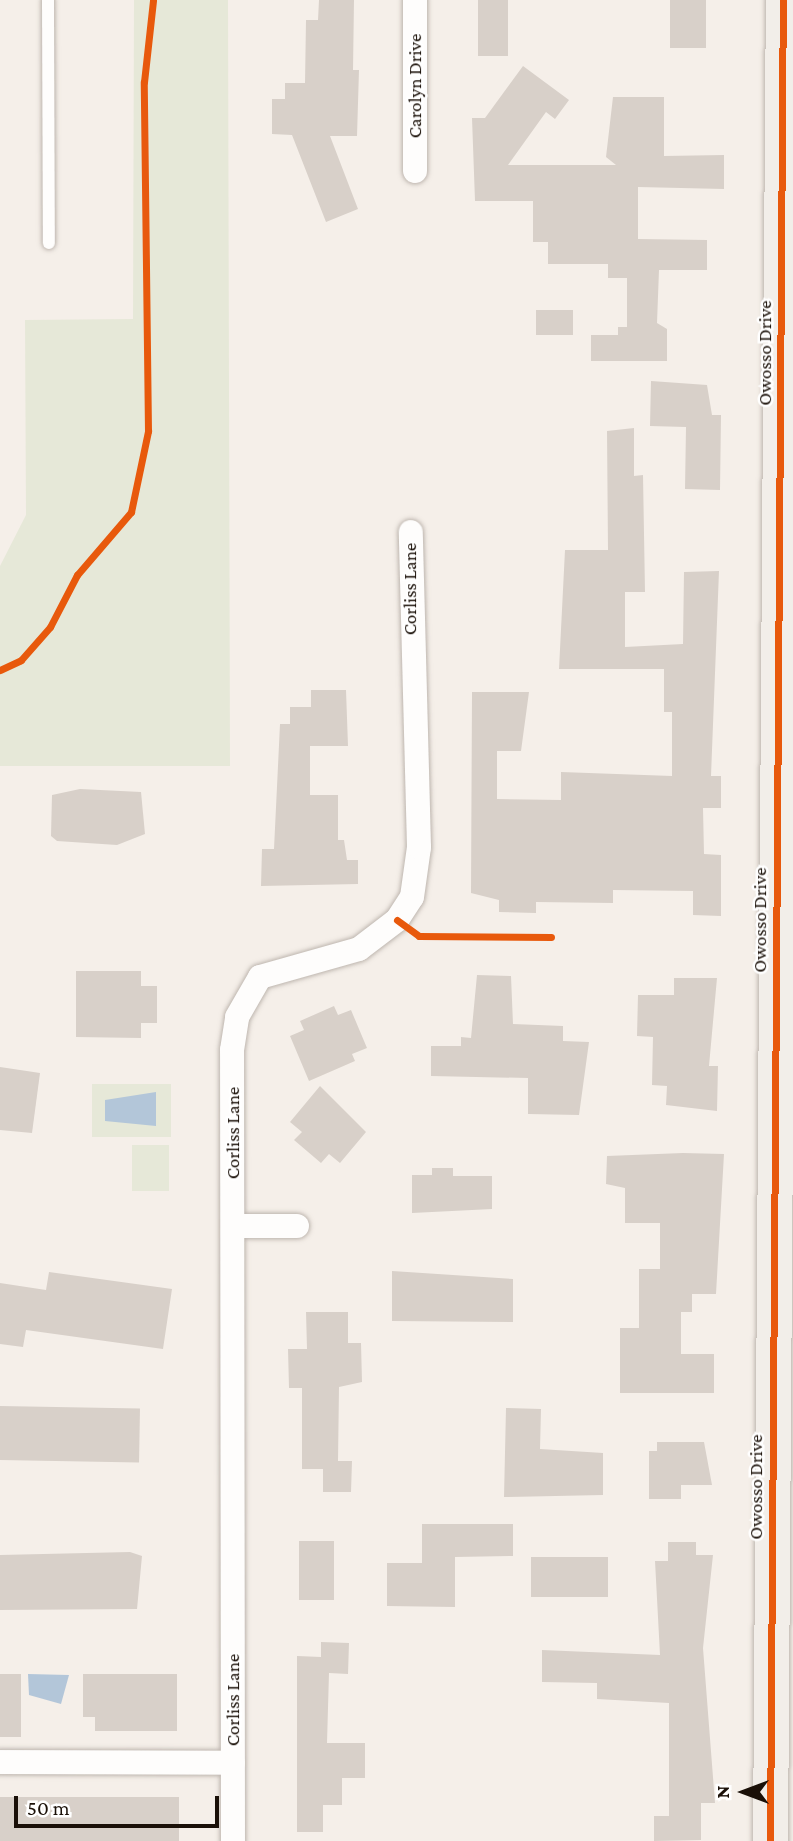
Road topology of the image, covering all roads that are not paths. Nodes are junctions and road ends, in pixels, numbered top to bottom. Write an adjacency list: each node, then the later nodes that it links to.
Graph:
1 (48, 0): 5 (lane)
2 (415, 0): 4 (street, Carolyn Drive)
3 (783, 0): 7 (street, Owosso Drive)
4 (415, 171)
5 (49, 243)
6 (411, 532): 9 (street, Corliss Lane)
7 (786, 575): 8 (street, Owosso Drive)
8 (784, 1055): 14 (street, Owosso Drive)
9 (233, 1226): 10 (street); 12 (street, Corliss Lane)
10 (297, 1226)
11 (0, 1762): 12 (street)
12 (233, 1763): 13 (street, Corliss Lane)
13 (233, 1841)
14 (770, 1841)

